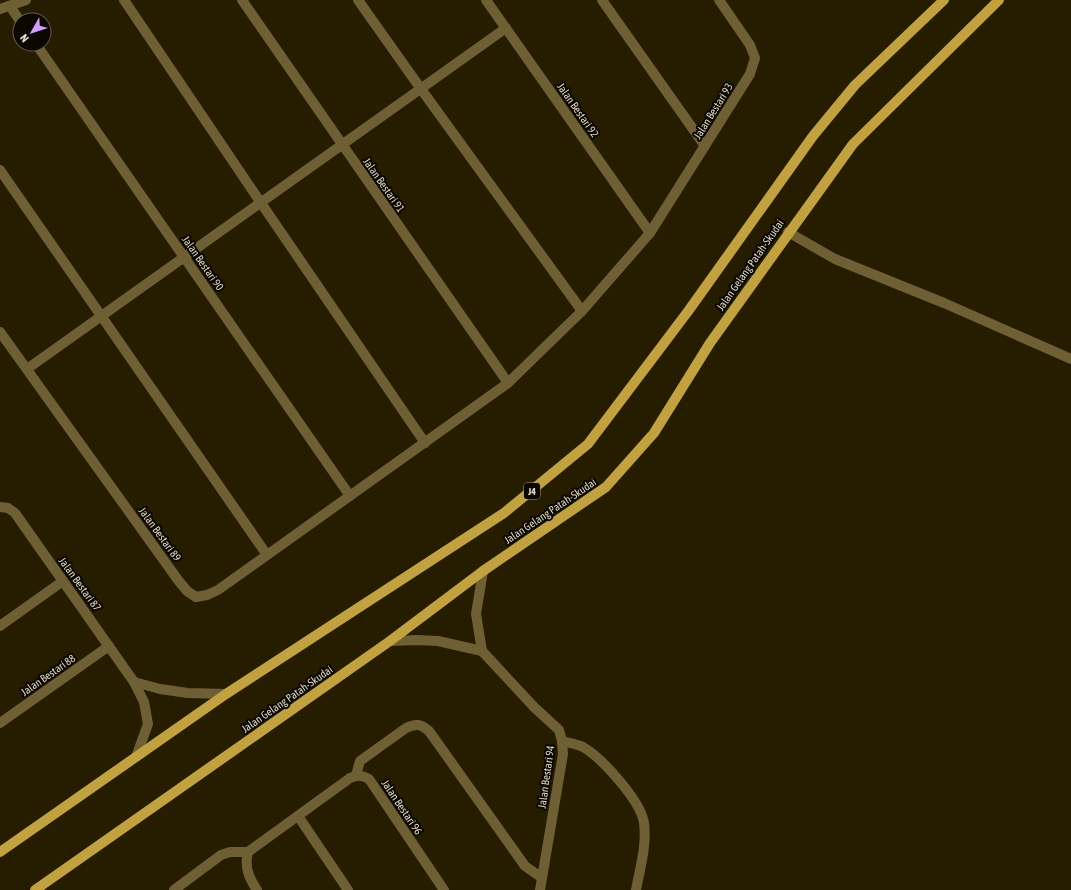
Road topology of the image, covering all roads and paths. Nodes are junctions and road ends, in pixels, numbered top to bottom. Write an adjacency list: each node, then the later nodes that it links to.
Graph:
1 (26, 0): 10 (street)
2 (124, 0): 17 (street)
3 (242, 0): 14 (street, Jalan Bestari 91)
4 (358, 0): 13 (street)
5 (486, 0): 11 (street, Jalan Bestari 92)
6 (602, 0): 15 (street)
7 (719, 0): 15 (street, Jalan Bestari 93)
8 (944, 0): 38 (main road, J4)
9 (999, 0): 18 (main road, Jalan Gelang Patah-Skudai)
10 (5, 7)
11 (506, 28): 13 (street); 19 (street, Jalan Bestari 92)
12 (42, 52): 20 (street, Jalan Bestari 90)
13 (421, 89): 14 (street); 21 (street)
14 (342, 145): 17 (street); 26 (street, Jalan Bestari 91)
15 (705, 146): 19 (street, Jalan Bestari 93)
16 (0, 170): 22 (street)
17 (261, 203): 20 (street); 27 (street)
18 (788, 232): 24 (street); 31 (main road, Jalan Gelang Patah-Skudai)
19 (650, 233): 21 (street, Jalan Bestari 93)
20 (184, 258): 22 (street); 28 (street, Jalan Bestari 90)
21 (582, 311): 26 (street, Jalan Bestari 93)
22 (102, 316): 25 (street); 30 (street)
23 (0, 332): 25 (street, Jalan Bestari 89)
24 (1071, 359)
25 (27, 369): 30 (street, Jalan Bestari 89)
26 (508, 383): 27 (street, Jalan Bestari 89)
27 (425, 443): 28 (street, Jalan Bestari 89)
28 (350, 496): 30 (street, Jalan Bestari 89)
29 (0, 507): 32 (street, Jalan Bestari 87)
30 (267, 555)
31 (483, 572): 34 (main road, Jalan Gelang Patah-Skudai); 36 (street)
32 (63, 581): 33 (street); 35 (street, Jalan Bestari 87)
33 (0, 626)
34 (390, 641): 36 (street); 47 (main road, Jalan Gelang Patah-Skudai)
35 (109, 646): 37 (street, Jalan Bestari 87); 39 (street, Jalan Bestari 88)
36 (482, 651): 40 (street, Jalan Bestari 94)
37 (134, 682): 38 (street); 41 (street, Jalan Bestari 87)
38 (226, 694): 41 (main road, J4)
39 (0, 723)
40 (562, 741): 46 (street, Jalan Bestari 94); 53 (street)
41 (136, 757): 44 (main road, J4)
42 (356, 775): 43 (street); 46 (street); 51 (street, Jalan Bestari 96)
43 (298, 816): 45 (street); 50 (street)
44 (0, 852)
45 (248, 852): 48 (street); 49 (street)
46 (542, 878): 52 (street, Jalan Bestari 94)
47 (34, 890)
48 (174, 890)
49 (257, 890)
50 (348, 890)
51 (444, 890)
52 (540, 890)
53 (636, 890)

